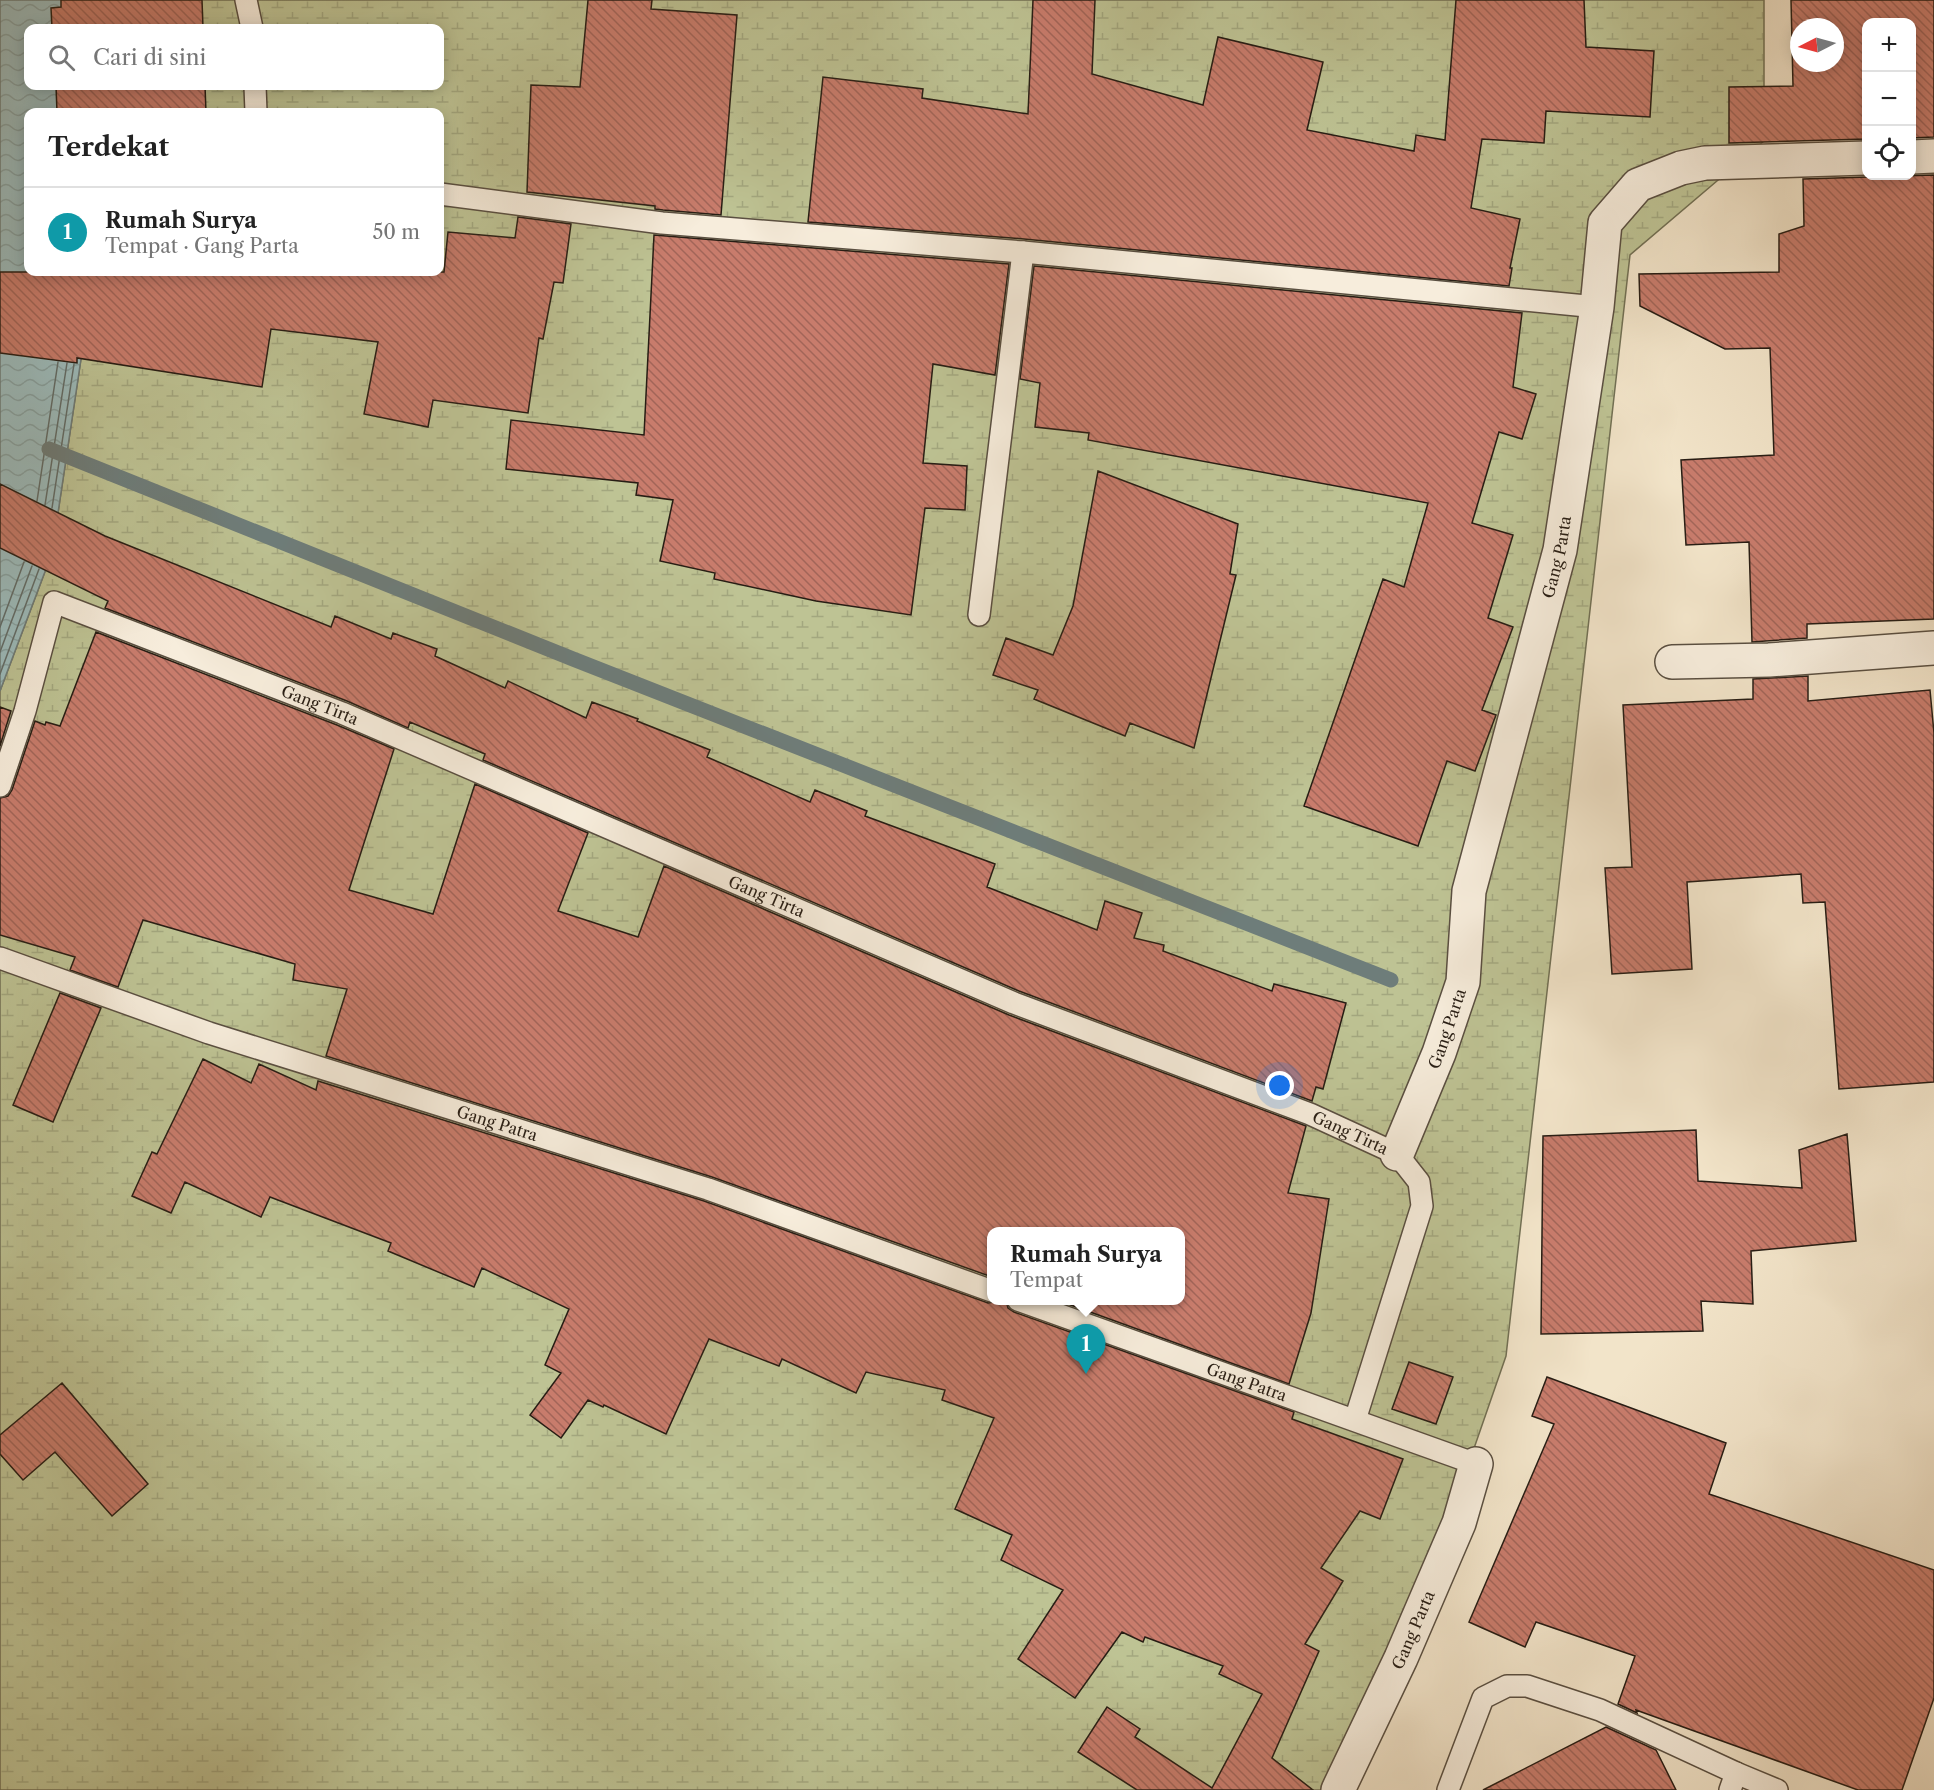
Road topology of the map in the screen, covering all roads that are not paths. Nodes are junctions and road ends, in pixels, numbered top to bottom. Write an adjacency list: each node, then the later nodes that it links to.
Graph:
1 (246, 0): 2 (lane)
2 (251, 24)
3 (255, 90): 4 (lane)
4 (256, 108)
5 (1916, 156): 6 (street)
6 (1934, 156)
7 (1862, 158): 10 (street, Gang Parta)
8 (444, 195): 9 (lane)
9 (1023, 252): 10 (lane); 11 (lane)
10 (1597, 307): 16 (street, Gang Parta)
11 (979, 615)
12 (1934, 648): 13 (street)
13 (1672, 663)
14 (0, 786): 16 (lane, Gang Tirta)
15 (0, 958): 17 (lane, Gang Patra)
16 (1397, 1154): 19 (lane, Gang Tirta)
17 (987, 1289)
18 (1032, 1305): 19 (lane, Gang Patra)
19 (1355, 1420): 20 (lane, Gang Patra)
20 (1476, 1464): 22 (street, Gang Parta)
21 (1733, 1781): 23 (lane); 24 (lane)
22 (1338, 1790)
23 (1448, 1790)
24 (1777, 1790)

